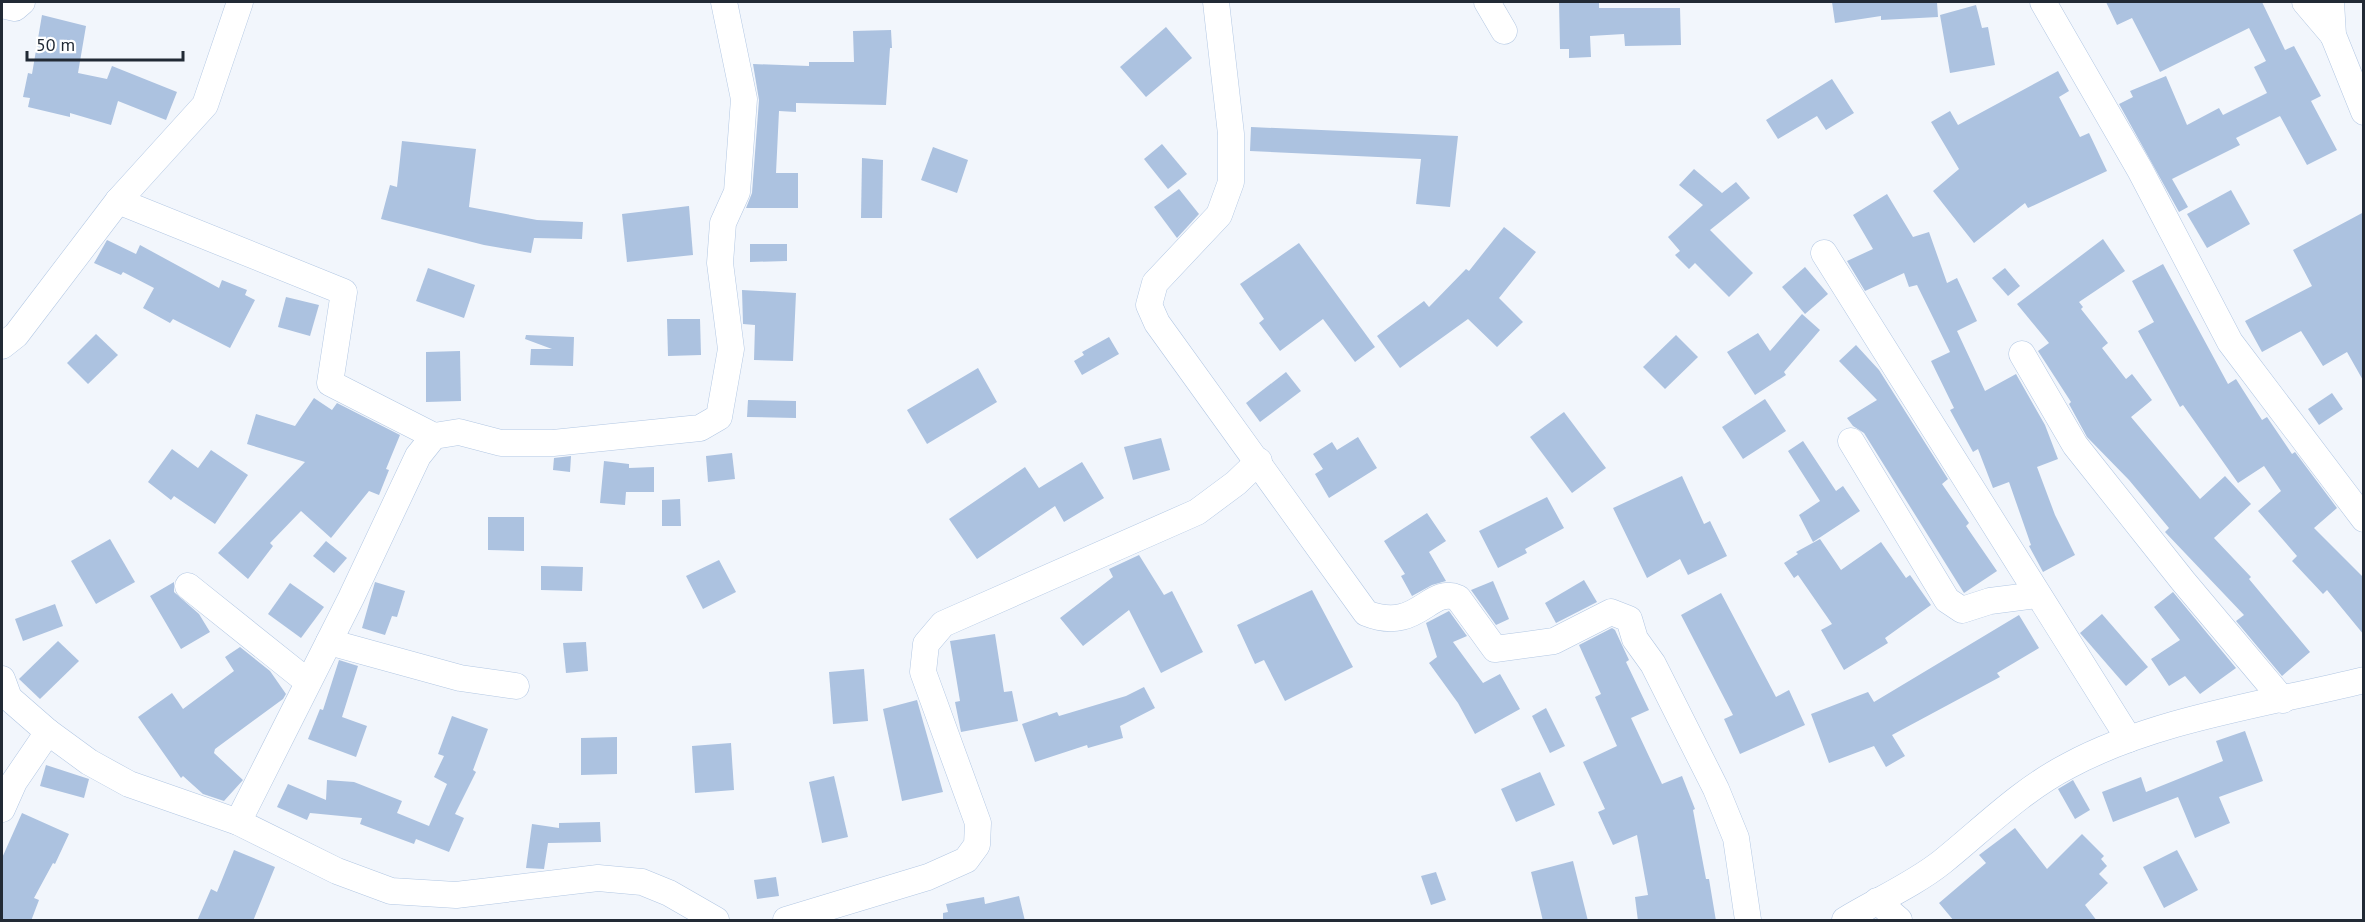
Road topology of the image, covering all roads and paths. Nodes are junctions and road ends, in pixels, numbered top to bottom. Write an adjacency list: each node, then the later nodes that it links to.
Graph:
1 (22, 2): 9 (street)
2 (240, 2): 13 (street)
3 (724, 2): 17 (street)
4 (1216, 2): 19 (street)
5 (1487, 2): 10 (street)
6 (2043, 2): 20 (street)
7 (2304, 2): 11 (street)
8 (2331, 2): 11 (street)
9 (2, 5)
10 (1504, 31)
11 (2333, 35): 12 (street)
12 (2364, 112)
13 (118, 201): 15 (street); 17 (street)
14 (1824, 253): 22 (street)
15 (2, 346)
16 (2022, 354): 28 (street)
17 (434, 436): 23 (street)
18 (1851, 441): 22 (street)
19 (1259, 461): 35 (street); 36 (street)
20 (2364, 519)
21 (188, 586): 25 (street)
22 (2037, 596): 30 (street)
23 (329, 642): 25 (street); 26 (street)
24 (2364, 680): 28 (street)
25 (308, 682): 32 (street)
26 (516, 686)
27 (4, 692): 29 (street)
28 (2283, 700): 30 (street)
29 (48, 732): 31 (street); 32 (street)
30 (2129, 739): 33 (street)
31 (2, 809)
32 (238, 822): 34 (street)
33 (1877, 901): 37 (street); 38 (street)
34 (716, 921)
35 (786, 921)
36 (1748, 921)
37 (1845, 921)
38 (1899, 921)

